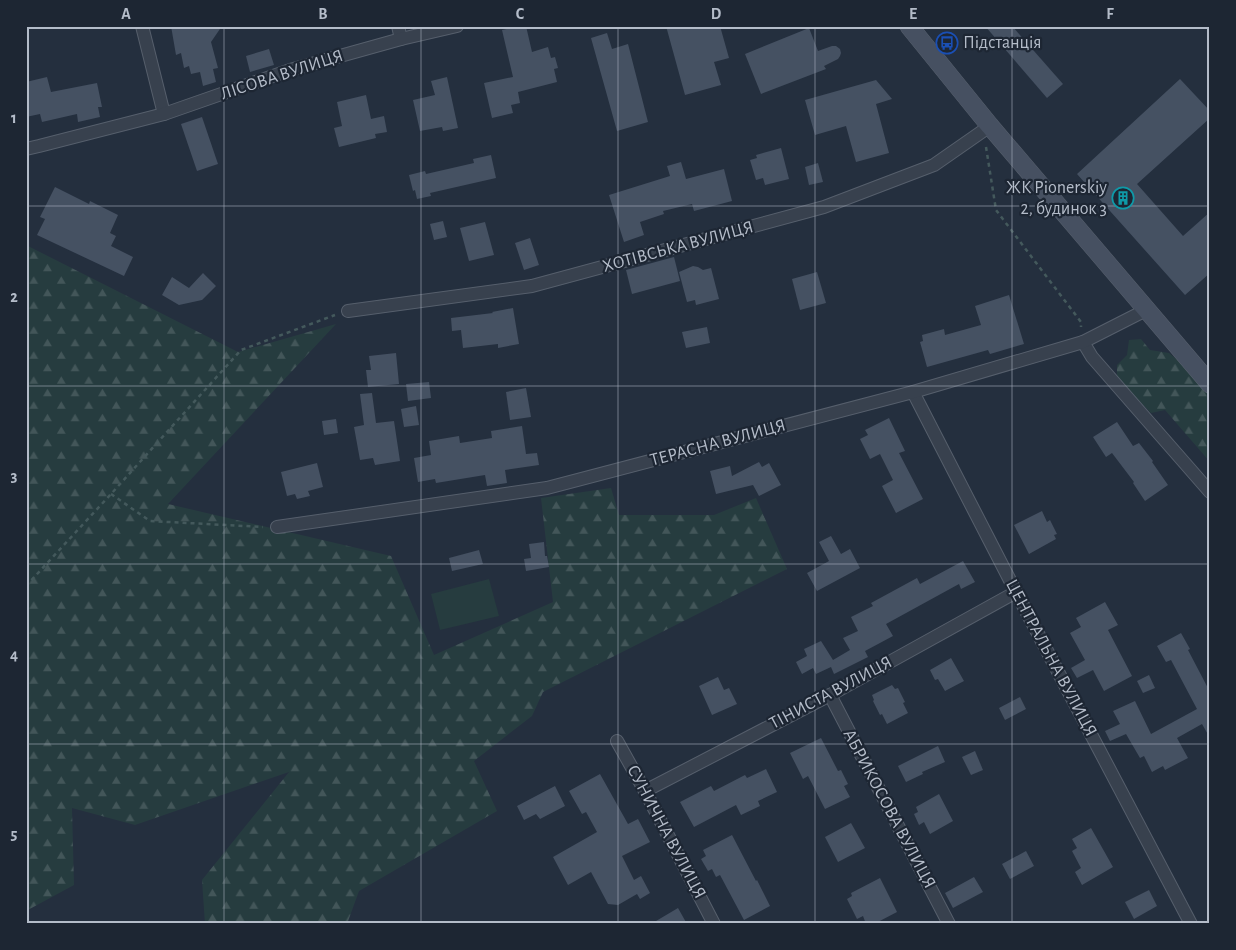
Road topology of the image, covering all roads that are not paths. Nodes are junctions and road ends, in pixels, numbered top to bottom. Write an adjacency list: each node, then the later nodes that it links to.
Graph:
1 (142, 26): 5 (street)
2 (457, 26): 4 (street, ЛІСОВА ВУЛИЦЯ)
3 (909, 26): 6 (street)
4 (400, 33): 5 (street, ЛІСОВА ВУЛИЦЯ)
5 (164, 114): 7 (street, ЛІСОВА ВУЛИЦЯ)
6 (986, 128): 8 (street); 9 (street, ХОТІВСЬКА ВУЛИЦЯ)
7 (26, 149)
8 (1146, 310): 10 (street, ТЕРАСНА ВУЛИЦЯ); 11 (street)
9 (348, 311)
10 (1083, 342): 12 (street, ТЕРАСНА ВУЛИЦЯ); 13 (street)
11 (1210, 384)
12 (913, 392): 14 (street, ТЕРАСНА ВУЛИЦЯ); 15 (street, ЦЕНТРАЛЬНА ВУЛИЦЯ)
13 (1210, 492)
14 (277, 528)
15 (1016, 592): 16 (street, ТІНИСТА ВУЛИЦЯ); 21 (street, ЦЕНТРАЛЬНА ВУЛИЦЯ)
16 (830, 695): 18 (street, ТІНИСТА ВУЛИЦЯ); 20 (street, АБРИКОСОВА ВУЛИЦЯ)
17 (617, 741): 18 (street, СУНИЧНА ВУЛИЦЯ)
18 (645, 791): 19 (street, СУНИЧНА ВУЛИЦЯ)
19 (714, 924)
20 (949, 924)
21 (1191, 924)

